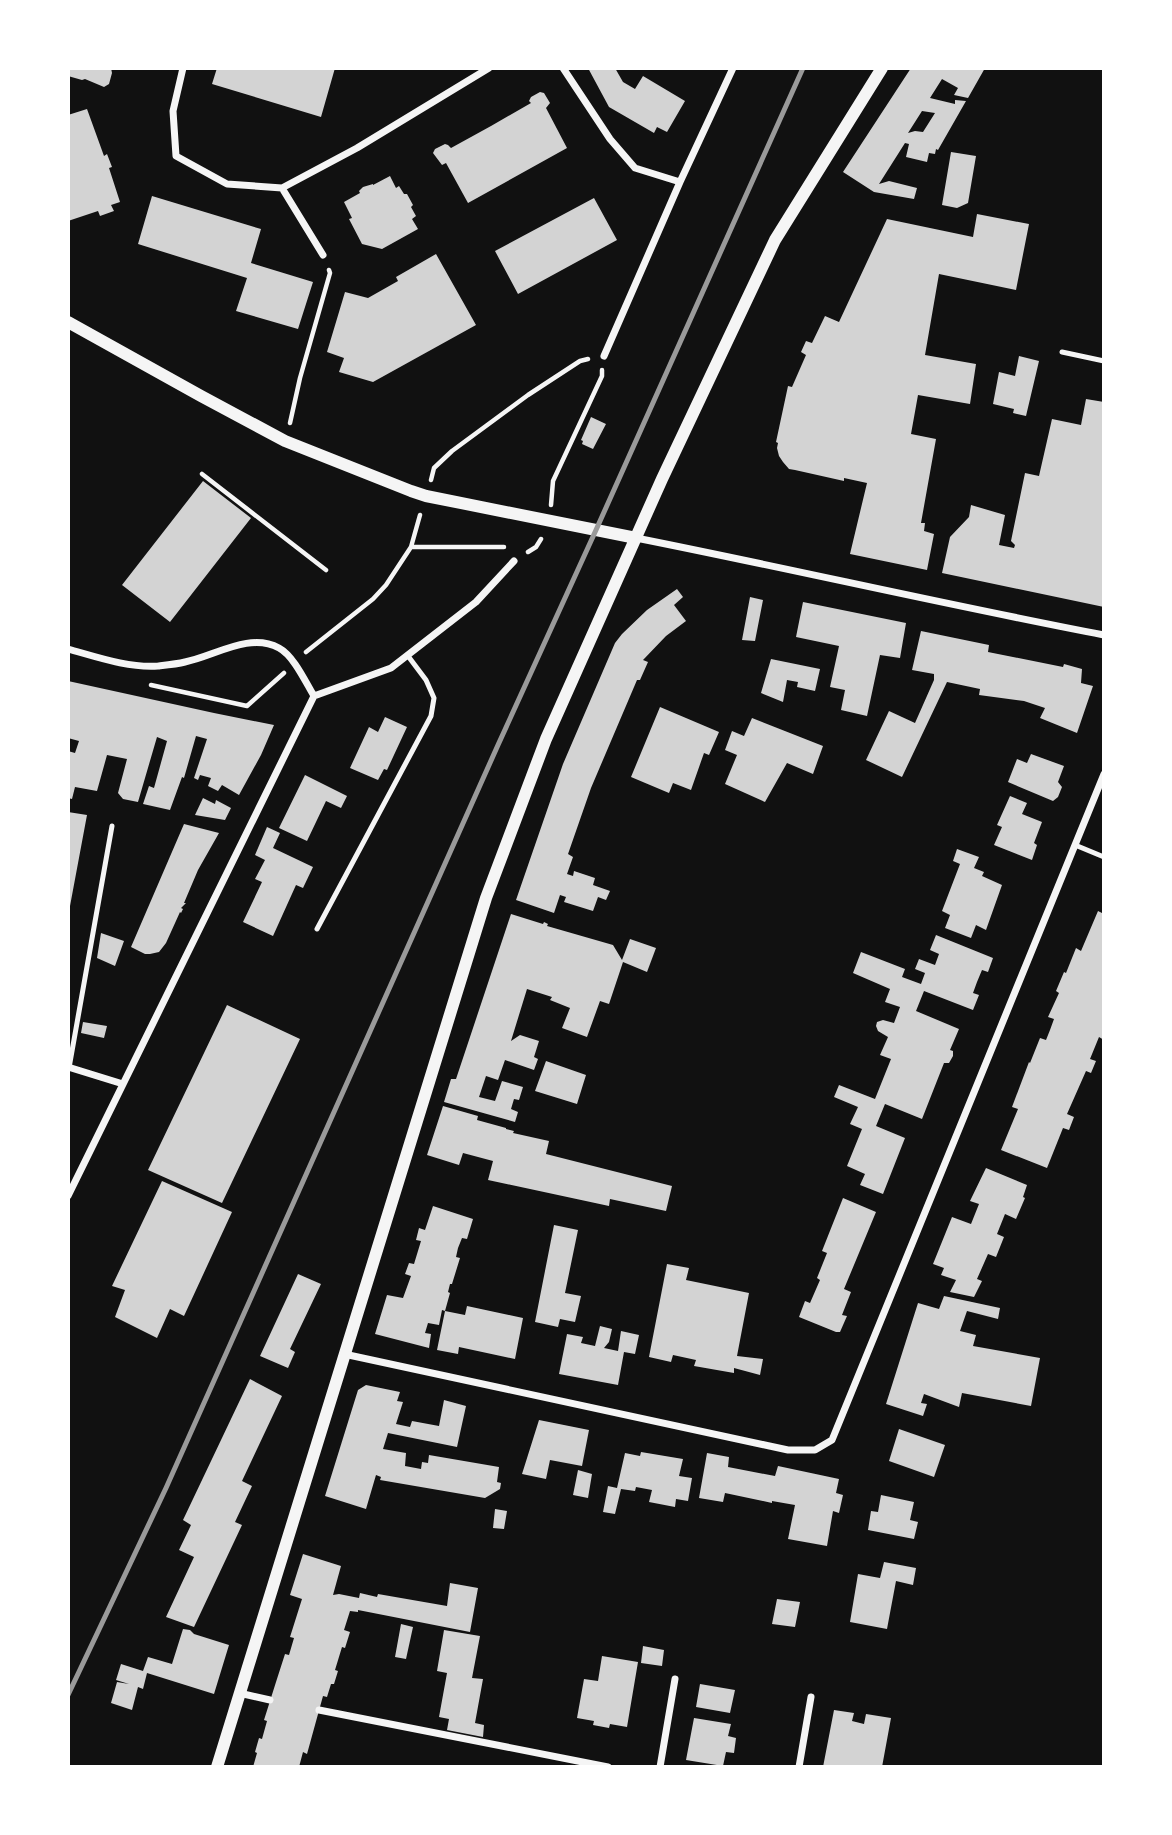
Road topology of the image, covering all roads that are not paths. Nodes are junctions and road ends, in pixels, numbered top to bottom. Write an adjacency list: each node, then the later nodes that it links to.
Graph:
1 (183, 68): 7 (street)
2 (489, 68): 7 (street)
3 (563, 68): 6 (street)
4 (733, 68): 6 (street)
5 (882, 68): 13 (street)
6 (680, 182): 11 (street)
7 (282, 188): 8 (street)
8 (323, 255)
9 (68, 322): 13 (street)
10 (1062, 352): 12 (lane)
11 (604, 356)
12 (1104, 361)
13 (636, 538): 15 (street); 27 (street)
14 (514, 561): 17 (street)
15 (1104, 635)
16 (68, 649): 18 (street)
17 (408, 656): 18 (street); 23 (lane)
18 (314, 696): 25 (street)
19 (1104, 775): 21 (street)
20 (112, 826): 24 (lane)
21 (1075, 845): 22 (lane); 27 (street)
22 (1104, 857)
23 (317, 929)
24 (68, 1068): 25 (street)
25 (123, 1084): 26 (street)
26 (68, 1196)
27 (344, 1354): 29 (street)
28 (676, 1679): 35 (street)
29 (239, 1693): 31 (street); 33 (street)
30 (811, 1697): 36 (street)
31 (270, 1700)
32 (319, 1710): 34 (street)
33 (217, 1767)
34 (608, 1767)
35 (660, 1767)
36 (799, 1767)

